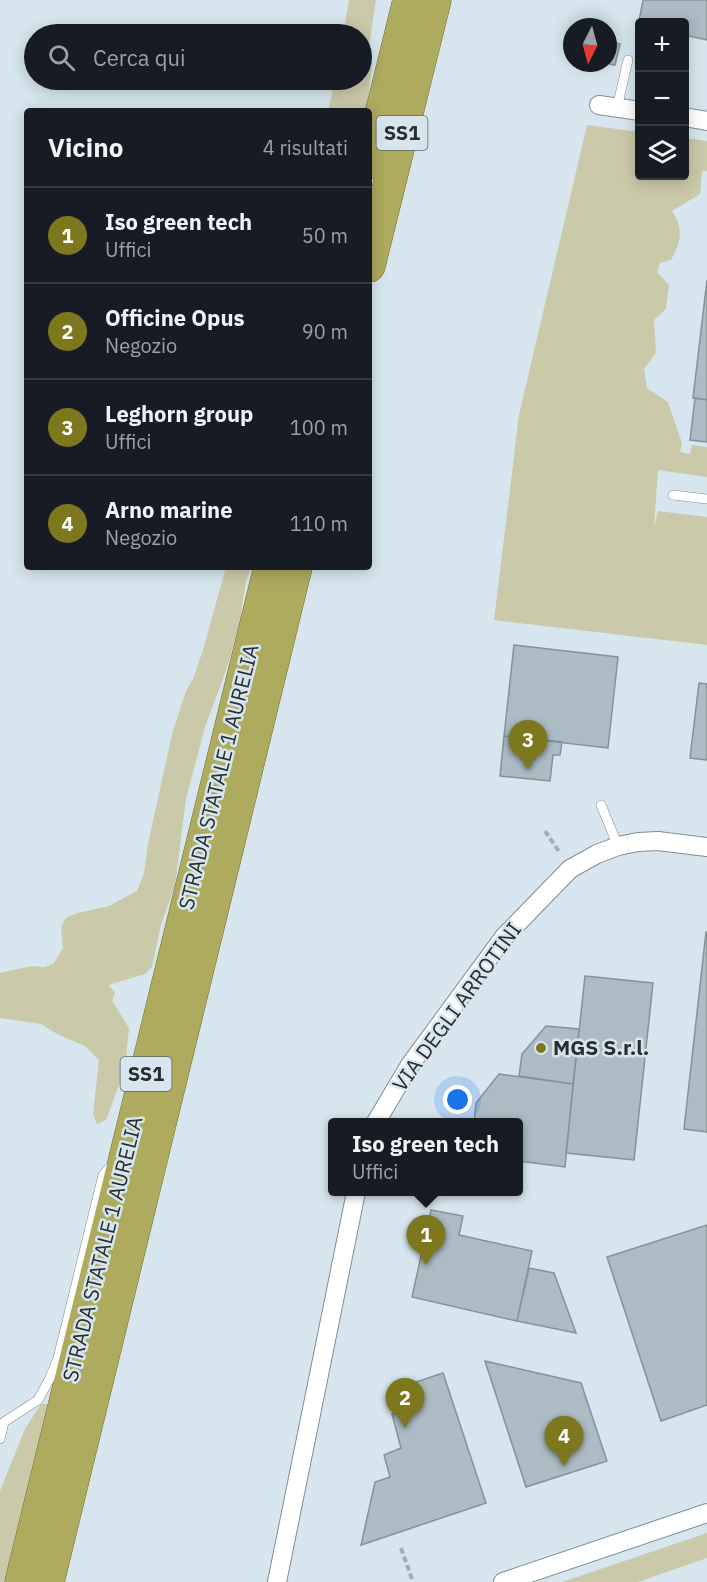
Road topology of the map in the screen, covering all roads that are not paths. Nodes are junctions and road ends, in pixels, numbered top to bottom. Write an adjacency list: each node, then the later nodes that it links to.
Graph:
1 (409, 0): 8 (highway, SS1)
2 (435, 0): 9 (highway, SS1)
3 (628, 60): 4 (lane)
4 (608, 106): 5 (street)
5 (635, 110)
6 (689, 118): 7 (street)
7 (707, 121)
8 (372, 151)
9 (372, 254)
10 (673, 495): 11 (lane)
11 (707, 499)
12 (269, 570): 18 (highway, STRADA STATALE 1 AURELIA / SS1)
13 (295, 570): 24 (highway, STRADA STATALE 1 AURELIA / SS1)
14 (601, 805): 15 (lane)
15 (618, 846): 16 (street, VIA DEGLI ARROTINI); 17 (street, VIA DEGLI ARROTINI)
16 (707, 847)
17 (378, 1118)
18 (128, 1146): 20 (lane); 23 (highway, STRADA STATALE 1 AURELIA / SS1)
19 (355, 1196): 25 (street)
20 (2, 1422): 21 (lane)
21 (0, 1439)
22 (707, 1513): 26 (street)
23 (21, 1582)
24 (48, 1582)
25 (277, 1582)
26 (502, 1582)

